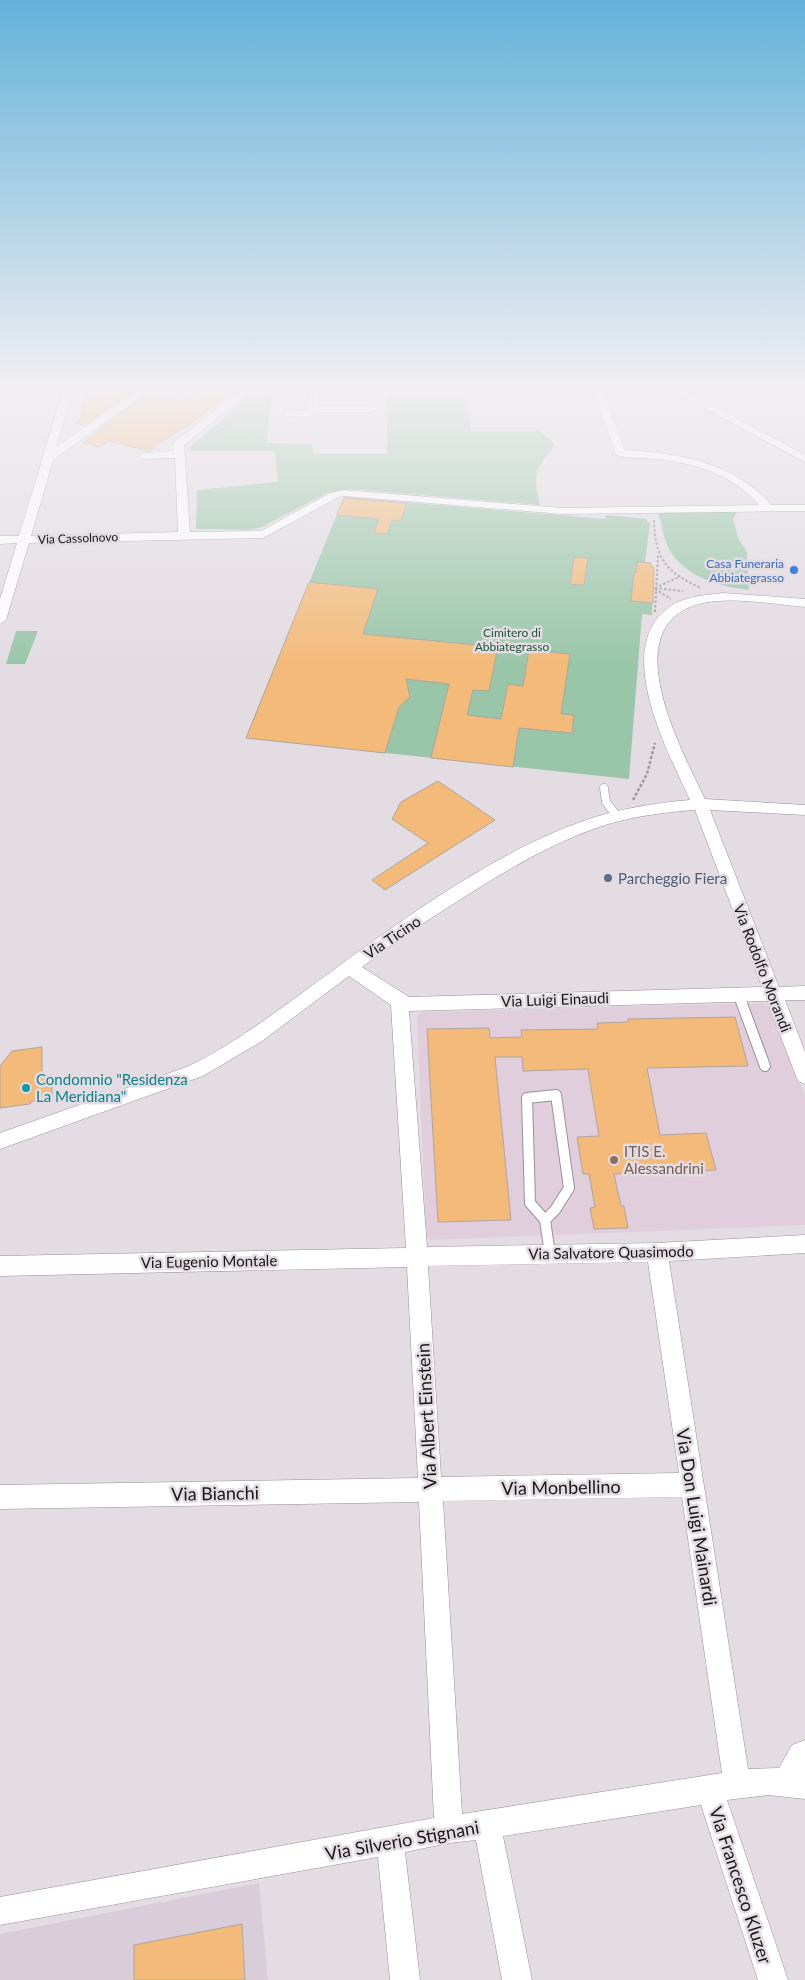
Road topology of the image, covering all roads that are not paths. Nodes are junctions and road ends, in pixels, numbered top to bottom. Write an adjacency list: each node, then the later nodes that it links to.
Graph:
1 (40, 482): 7 (street)
2 (181, 482): 6 (street)
3 (739, 482): 4 (street)
4 (767, 508): 5 (street, Via Cassolnovo); 6 (street, Via Cassolnovo)
5 (805, 508)
6 (184, 535): 7 (street, Via Cassolnovo)
7 (24, 539): 8 (street, Via Cassolnovo); 10 (street)
8 (0, 540)
9 (805, 603): 12 (street, Via Rodolfo Morandi)
10 (0, 620)
11 (604, 788): 14 (lane)
12 (700, 804): 13 (street, Via Ticino); 14 (street, Via Ticino); 16 (street, Via Rodolfo Morandi)
13 (805, 810)
14 (617, 816): 15 (street, Via Ticino)
15 (349, 966): 19 (street); 22 (street, Via Ticino)
16 (772, 992): 17 (street, Via Luigi Einaudi); 18 (street, Via Luigi Einaudi); 21 (street, Via Rodolfo Morandi)
17 (738, 993): 19 (street, Via Luigi Einaudi); 20 (lane)
18 (805, 993)
19 (400, 1002): 27 (street, Via Albert Einstein)
20 (765, 1066)
21 (805, 1076)
22 (0, 1141)
23 (545, 1220): 23 (lane); 26 (lane)
24 (805, 1244): 25 (street, Via Salvatore Quasimodo)
25 (656, 1252): 26 (street, Via Salvatore Quasimodo); 29 (street, Via Don Luigi Mainardi)
26 (550, 1254): 27 (street, Via Salvatore Quasimodo)
27 (417, 1256): 28 (street, Via Eugenio Montale); 30 (street, Via Albert Einstein)
28 (0, 1266)
29 (692, 1485): 30 (street, Via Monbellino); 33 (street, Via Don Luigi Mainardi)
30 (430, 1489): 31 (street, Via Bianchi); 37 (street, Via Albert Einstein)
31 (0, 1497)
32 (805, 1753): 34 (street)
33 (737, 1783): 34 (street, Via Silverio Stignani); 35 (street, Via Silverio Stignani)
34 (796, 1783)
35 (710, 1790): 36 (street, Via Silverio Stignani); 42 (street, Via Francesco Kluzer)
36 (487, 1825): 37 (street, Via Silverio Stignani); 41 (street)
37 (449, 1829): 38 (street, Via Silverio Stignani)
38 (390, 1841): 39 (street, Via Silverio Stignani); 40 (street)
39 (0, 1911)
40 (406, 1980)
41 (517, 1980)
42 (773, 1980)

